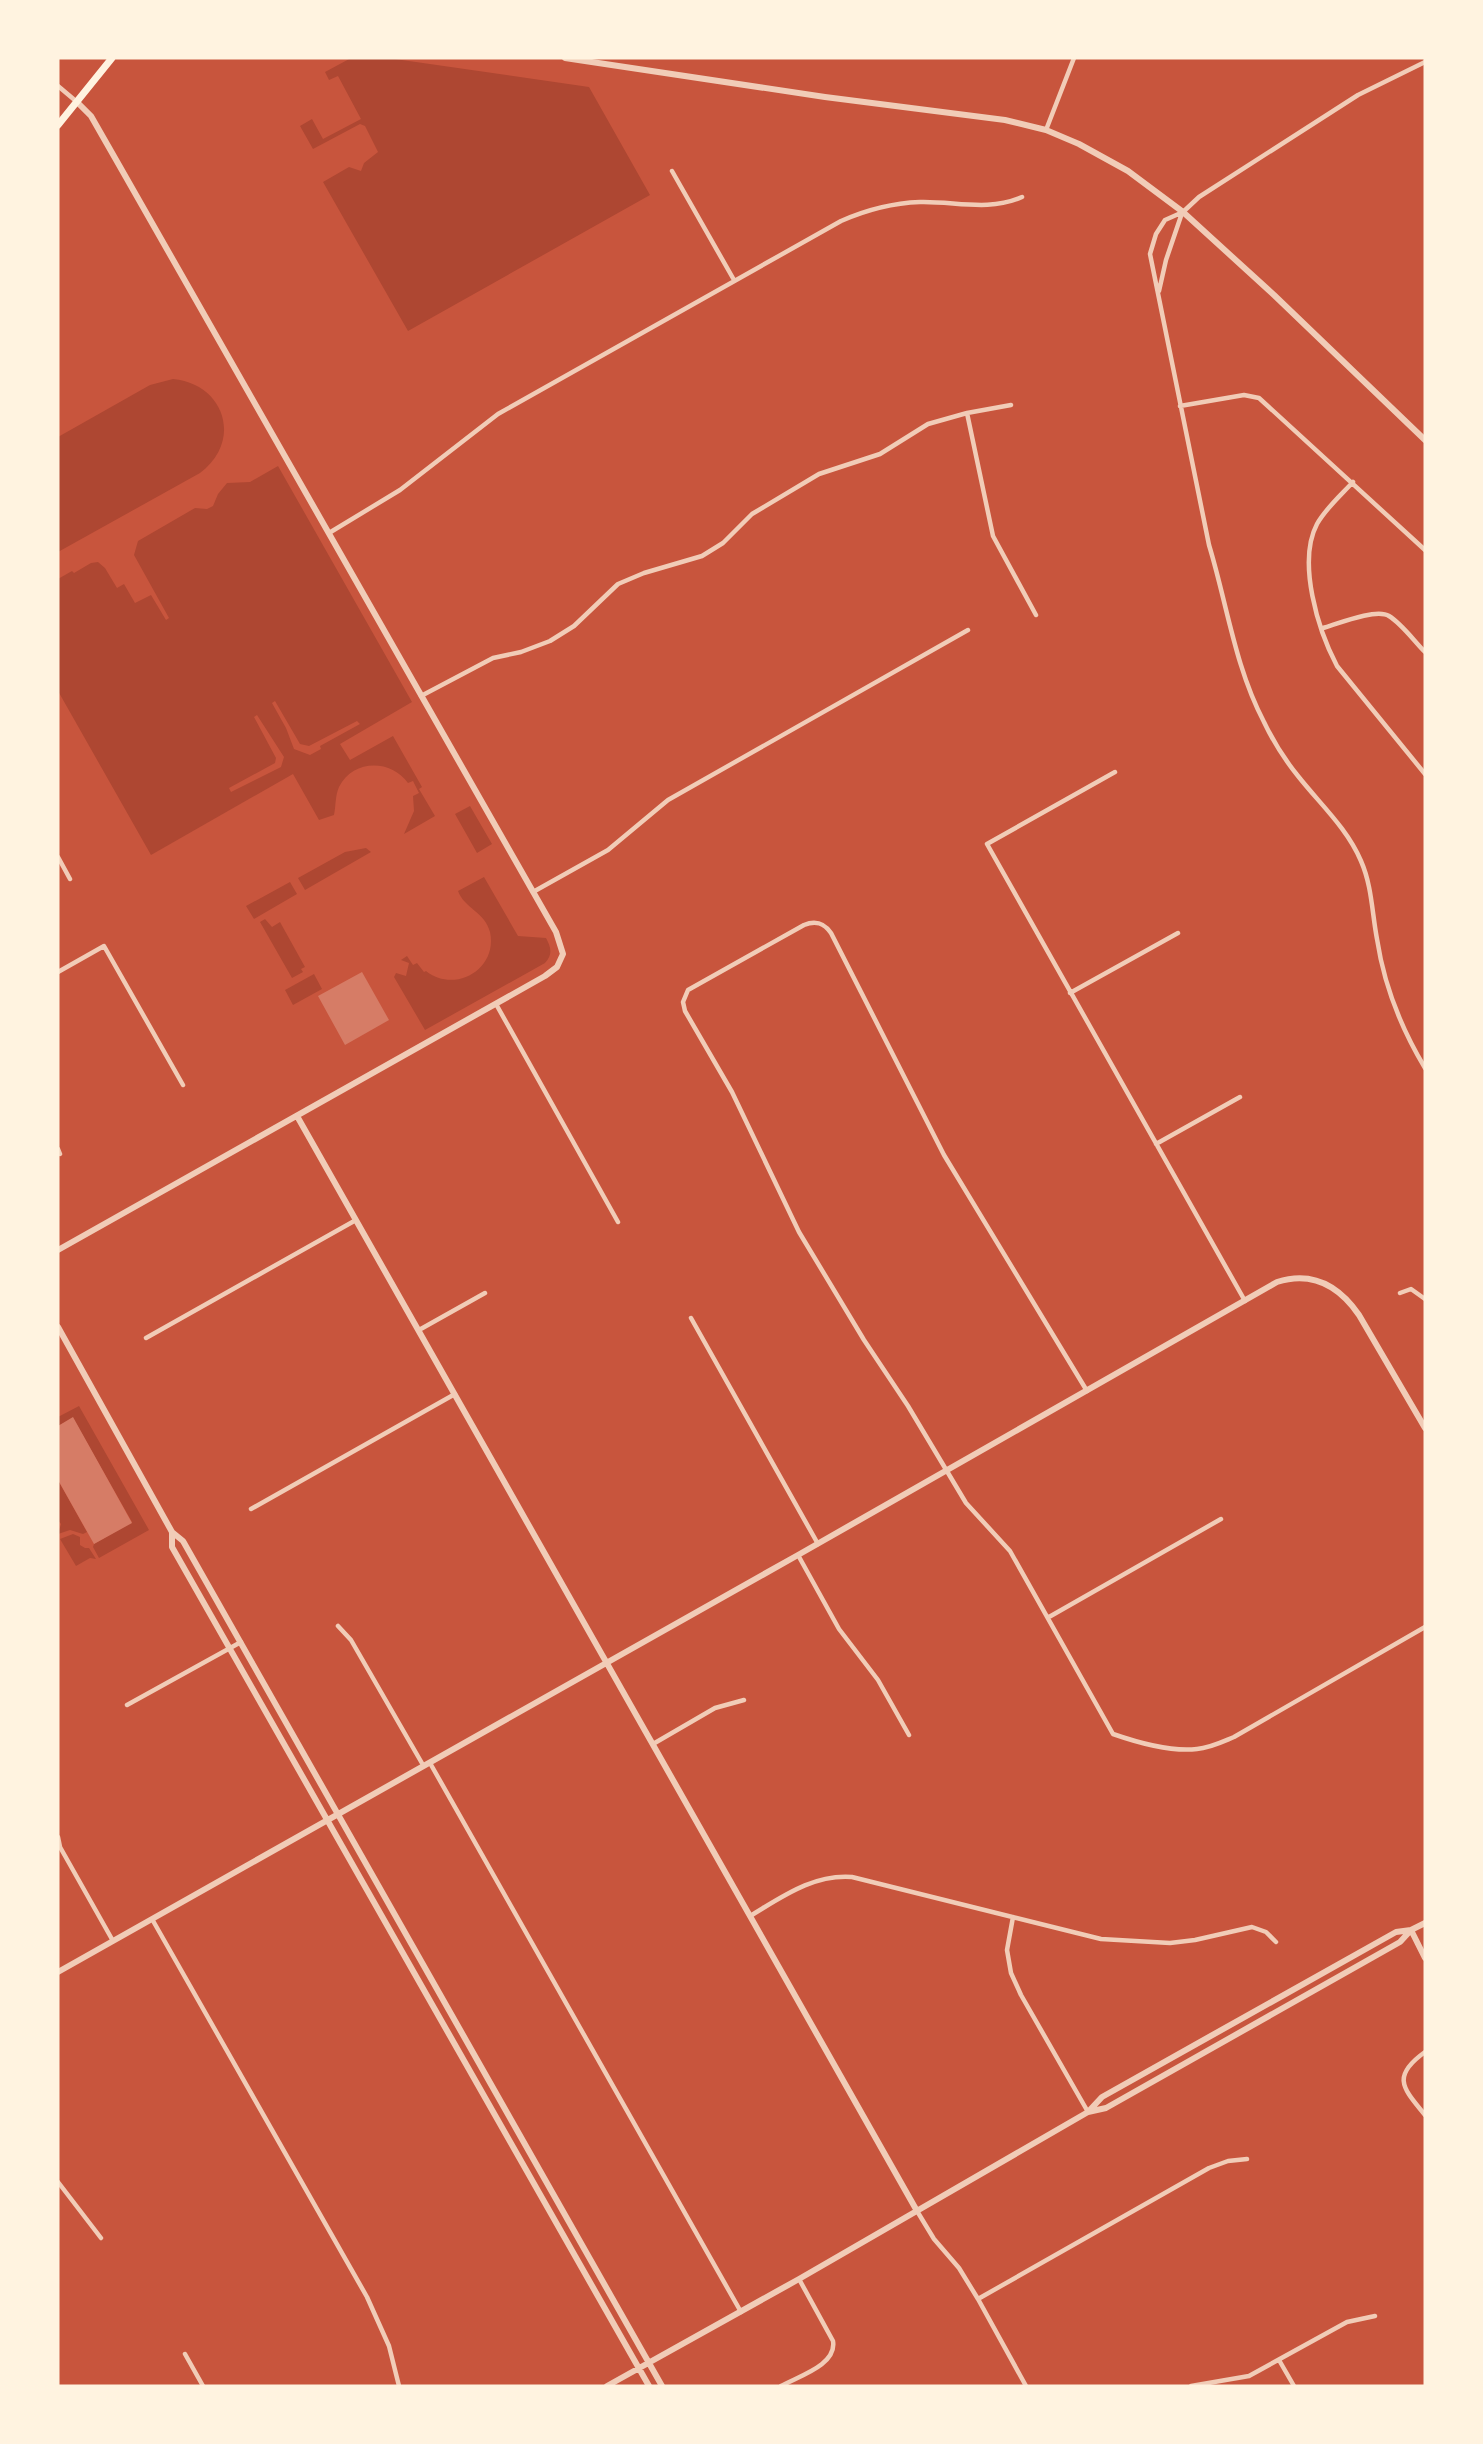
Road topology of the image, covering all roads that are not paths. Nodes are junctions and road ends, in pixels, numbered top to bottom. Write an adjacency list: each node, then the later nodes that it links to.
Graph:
1 (113, 58): 6 (main road)
2 (565, 58): 8 (street)
3 (1074, 58): 8 (street)
4 (1425, 62): 11 (street)
5 (58, 86): 6 (street)
6 (77, 102): 7 (main road); 19 (street)
7 (58, 125)
8 (1046, 130): 11 (street)
9 (672, 171): 12 (street)
10 (1021, 197): 12 (street)
11 (1183, 212): 13 (street); 13 (street); 17 (street)
12 (734, 280): 19 (street)
13 (1159, 293): 15 (street)
14 (1011, 405): 16 (street)
15 (1180, 406): 18 (street); 35 (street)
16 (967, 413): 21 (street); 25 (street)
17 (1425, 440)
18 (1353, 482): 20 (street); 22 (street)
19 (329, 533): 25 (street)
20 (1425, 550)
21 (1036, 615)
22 (1323, 628): 24 (street); 27 (street)
23 (968, 630): 30 (street)
24 (1425, 652)
25 (421, 695): 30 (street)
26 (1115, 772): 33 (street)
27 (1425, 774)
28 (58, 857): 29 (street)
29 (70, 879)
30 (533, 892): 34 (street)
31 (1178, 933): 33 (street)
32 (58, 972): 36 (street)
33 (1070, 993): 39 (street)
34 (496, 1004): 38 (street); 41 (street)
35 (1425, 1068)
36 (183, 1085)
37 (1240, 1097): 39 (street)
38 (297, 1116): 40 (street); 42 (street)
39 (1156, 1144): 46 (street)
40 (356, 1220): 49 (street); 50 (street)
41 (618, 1222)
42 (58, 1250)
43 (485, 1293): 49 (street)
44 (1400, 1293): 45 (street)
45 (1425, 1300)
46 (1245, 1301): 51 (street); 53 (street)
47 (691, 1318): 58 (street)
48 (58, 1327): 57 (street)
49 (419, 1330): 52 (street)
50 (146, 1339)
51 (1087, 1391): 54 (street); 54 (street)
52 (455, 1394): 55 (street); 65 (street)
53 (1425, 1428)
54 (946, 1471): 58 (street); 60 (street)
55 (251, 1509)
56 (1222, 1519): 60 (street)
57 (172, 1532): 63 (street); 64 (street)
58 (818, 1544): 59 (street)
59 (799, 1555): 65 (street); 68 (street)
60 (1049, 1618): 62 (street)
61 (338, 1626): 70 (street)
62 (1425, 1627)
63 (241, 1642): 64 (street); 71 (street)
64 (230, 1648): 67 (street); 72 (street)
65 (607, 1663): 69 (street); 70 (street)
66 (744, 1700): 69 (street)
67 (127, 1705)
68 (909, 1735)
69 (653, 1744): 74 (street)
70 (426, 1764): 71 (street); 96 (street)
71 (338, 1814): 72 (street); 84 (street)
72 (328, 1820): 76 (street); 85 (street)
73 (58, 1838): 79 (street)
74 (750, 1916): 75 (street); 92 (street)
75 (1013, 1917): 80 (street); 86 (street)
76 (152, 1919): 79 (street); 103 (street)
77 (1425, 1923): 78 (street)
78 (1411, 1930): 81 (street); 86 (street); 86 (street)
79 (113, 1941): 82 (street)
80 (1276, 1942)
81 (1425, 1958)
82 (58, 1972)
83 (1425, 2052): 87 (street)
84 (474, 2053): 85 (street); 88 (street)
85 (463, 2059): 89 (street)
86 (1088, 2112): 92 (street)
87 (1425, 2115)
88 (529, 2151): 89 (street); 100 (street)
89 (519, 2157): 101 (street)
90 (1247, 2160): 95 (street)
91 (59, 2186): 93 (street)
92 (918, 2211): 94 (street); 95 (street)
93 (101, 2238)
94 (799, 2279): 96 (street); 107 (street)
95 (978, 2299): 108 (street)
96 (741, 2312): 100 (street)
97 (1375, 2316): 99 (street)
98 (185, 2354): 102 (street)
99 (1279, 2360): 109 (street); 110 (street)
100 (649, 2363): 101 (street); 106 (street)
101 (639, 2368): 104 (street); 105 (street)
102 (203, 2386)
103 (399, 2386)
104 (607, 2386)
105 (649, 2386)
106 (662, 2386)
107 (781, 2386)
108 (1026, 2386)
109 (1191, 2386)
110 (1294, 2386)

